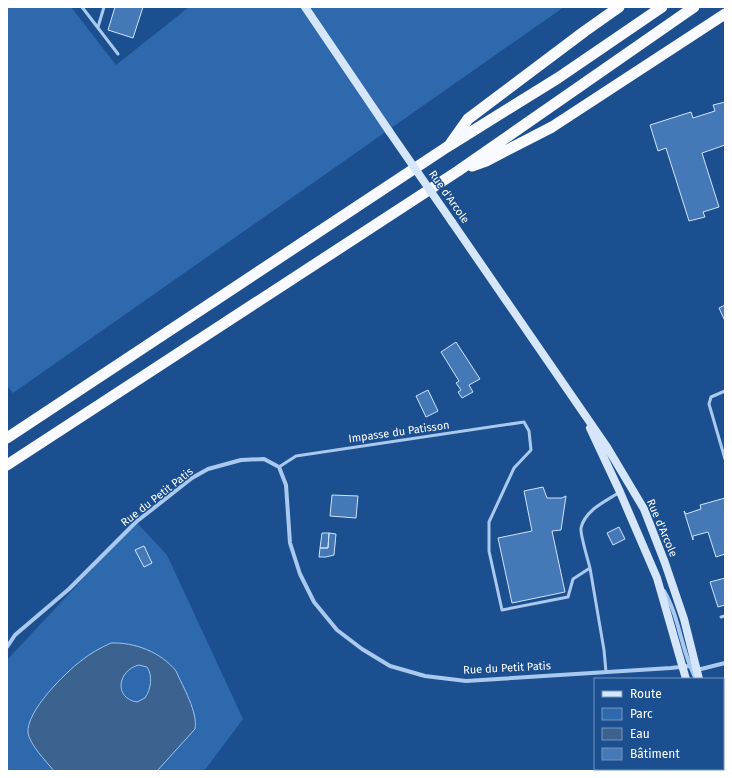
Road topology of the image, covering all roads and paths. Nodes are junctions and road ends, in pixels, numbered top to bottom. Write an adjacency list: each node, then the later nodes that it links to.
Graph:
1 (82, 7): 8 (lane)
2 (104, 7): 8 (lane)
3 (305, 7): 13 (main road, Rue d'Arcole, bridge)
4 (619, 7): 10 (highway)
5 (662, 7): 10 (highway)
6 (694, 7): 11 (highway)
7 (725, 14): 11 (highway)
8 (98, 27): 9 (lane)
9 (118, 54)
10 (447, 147): 14 (highway)
11 (458, 171): 16 (highway)
12 (725, 391): 15 (lane)
13 (575, 399): 18 (main road, Rue d'Arcole); 22 (main road, Rue d'Arcole)
14 (7, 438)
15 (725, 459)
16 (7, 465)
17 (279, 467): 19 (lane, Impasse du Patisson); 20 (street, Rue du Petit Patis); 23 (street, Rue du Petit Patis)
18 (620, 492): 19 (lane); 22 (main road, Rue d'Arcole)
19 (590, 568): 23 (lane)
20 (7, 647)
21 (725, 663): 22 (street, Rue du Petit Patis)
22 (690, 668): 23 (street, Rue du Petit Patis); 24 (main road, Rue d'Arcole); 25 (main road, Rue d'Arcole)
23 (606, 672)
24 (688, 678)
25 (697, 678)

